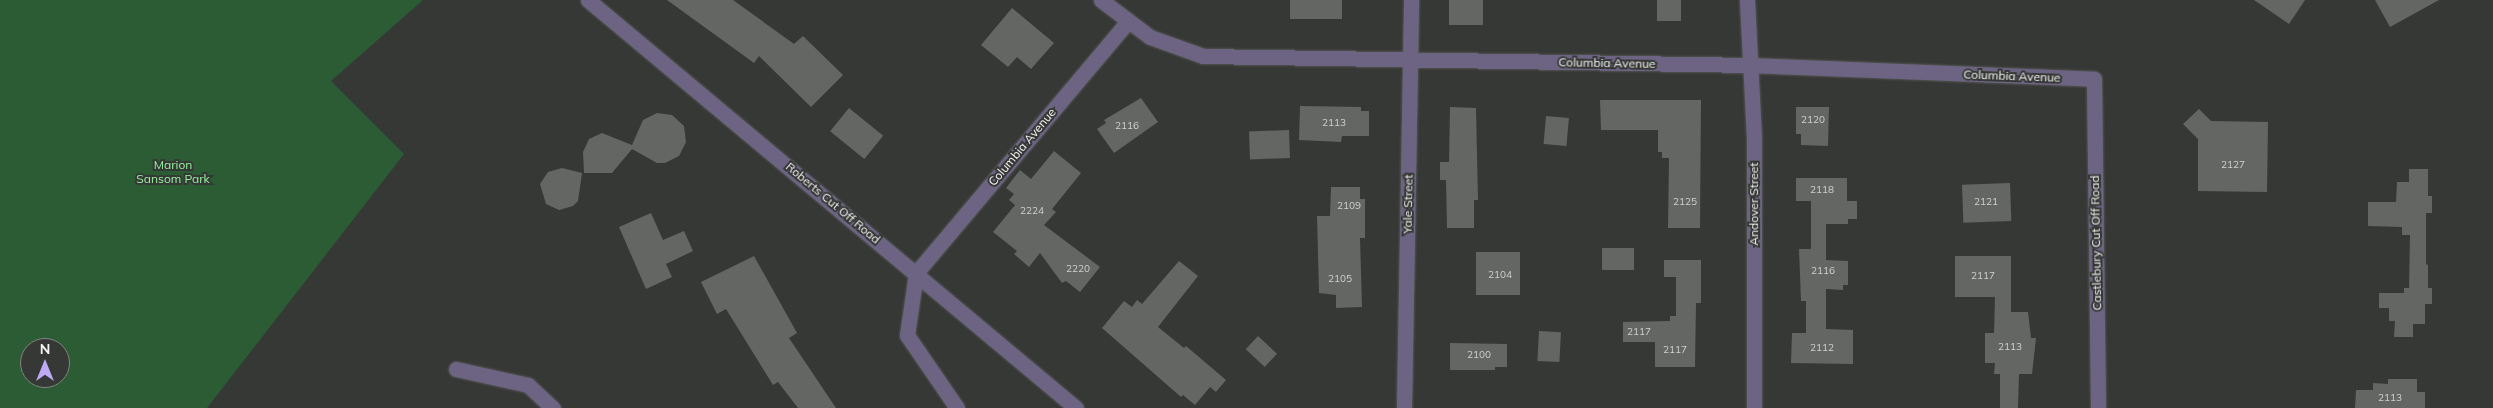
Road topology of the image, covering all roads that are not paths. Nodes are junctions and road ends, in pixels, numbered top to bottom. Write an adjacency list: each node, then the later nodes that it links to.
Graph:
1 (588, 0): 9 (street, Roberts Cut Off Road)
2 (1101, 0): 5 (street)
3 (1411, 0): 6 (street, Yale Street)
4 (1746, 0): 7 (street, Andover Street)
5 (1122, 16): 6 (street, Columbia Avenue); 9 (street, Columbia Avenue)
6 (1412, 60): 7 (street, Columbia Avenue); 14 (street, Yale Street)
7 (1750, 66): 8 (street, Columbia Avenue); 15 (street, Andover Street)
8 (2094, 79): 16 (street, Castlebury Cut Off Road)
9 (916, 273): 12 (street); 13 (street, Roberts Cut Off Road)
10 (456, 369): 11 (street)
11 (553, 408)
12 (957, 408)
13 (1076, 408)
14 (1404, 408)
15 (1754, 408)
16 (2098, 408)

